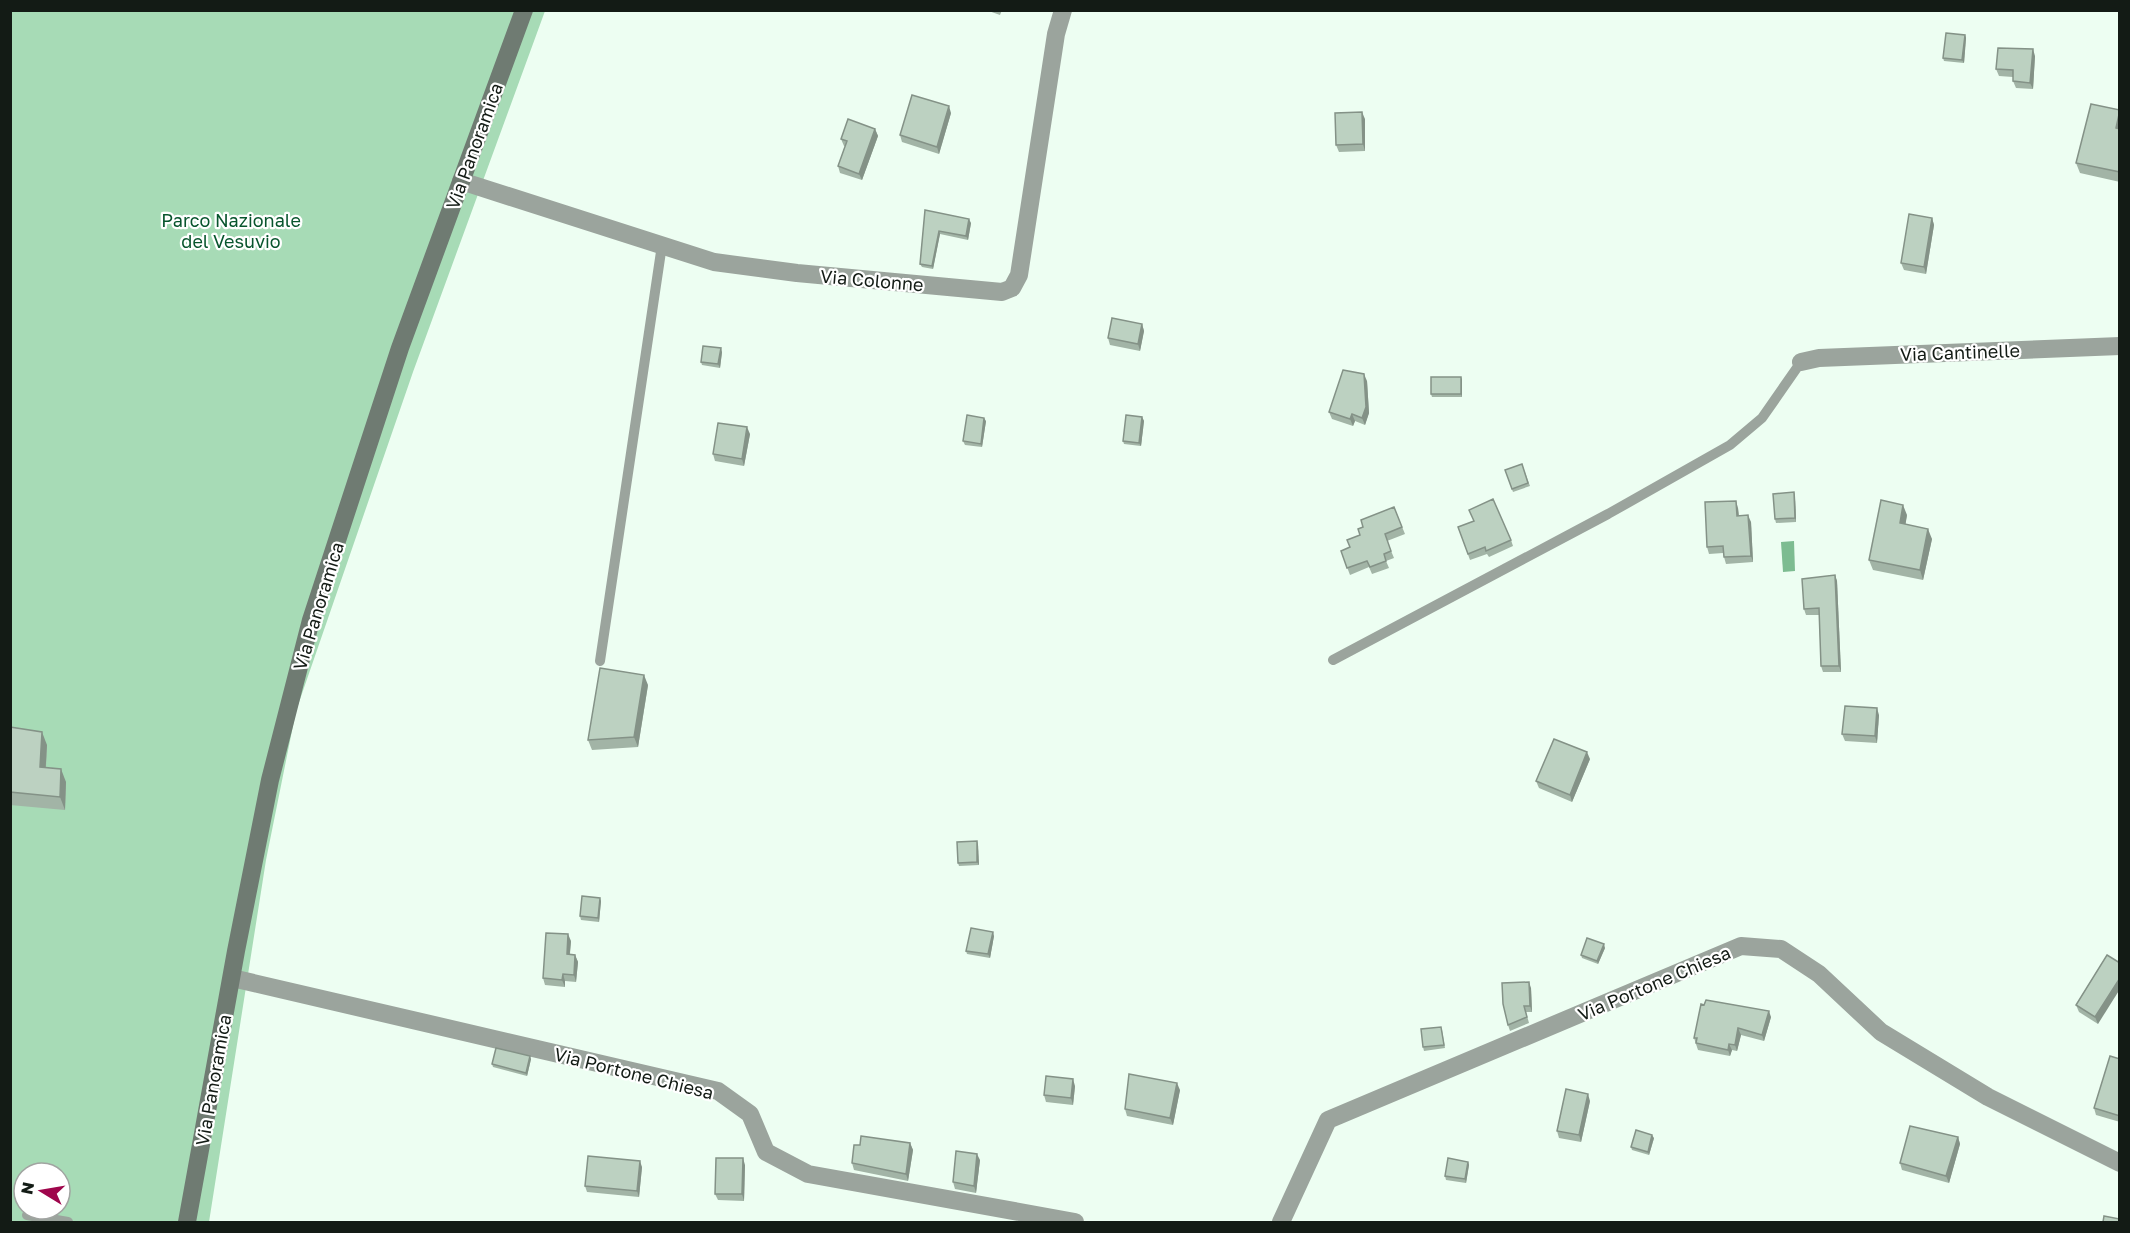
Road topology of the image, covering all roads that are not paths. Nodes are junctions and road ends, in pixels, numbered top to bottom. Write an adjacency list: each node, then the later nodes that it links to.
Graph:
1 (524, 10): 3 (street, Via Panoramica)
2 (1063, 10): 4 (street, Via Colonne)
3 (461, 181): 4 (street, Via Colonne); 9 (street, Via Panoramica)
4 (662, 245): 8 (lane)
5 (2120, 346): 6 (street, Via Cantinelle)
6 (1802, 362): 7 (lane)
7 (1333, 660)
8 (600, 661)
9 (232, 978): 11 (street, Via Panoramica); 12 (street, Via Portone Chiesa)
10 (2120, 1163): 13 (street, Via Portone Chiesa)
11 (187, 1222)
12 (1075, 1222)
13 (1281, 1222)

